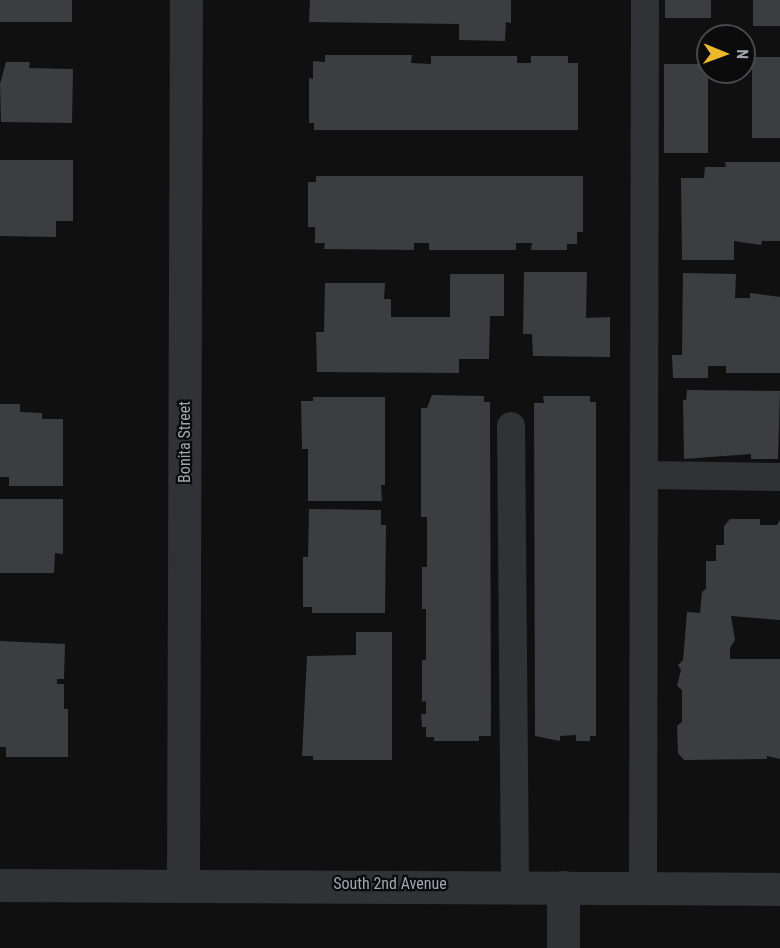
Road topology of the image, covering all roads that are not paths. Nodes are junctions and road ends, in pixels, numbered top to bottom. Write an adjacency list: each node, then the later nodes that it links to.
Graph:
1 (186, 0): 6 (street, Bonita Street)
2 (645, 0): 4 (lane)
3 (511, 426): 8 (lane)
4 (646, 475): 5 (lane); 10 (lane)
5 (780, 477)
6 (183, 884): 7 (street, South 2nd Avenue); 8 (street, South 2nd Avenue)
7 (0, 885)
8 (514, 885): 9 (street, South 2nd Avenue)
9 (563, 887): 10 (street, South 2nd Avenue); 12 (street)
10 (644, 887): 11 (street, South 2nd Avenue)
11 (780, 889)
12 (562, 948)

